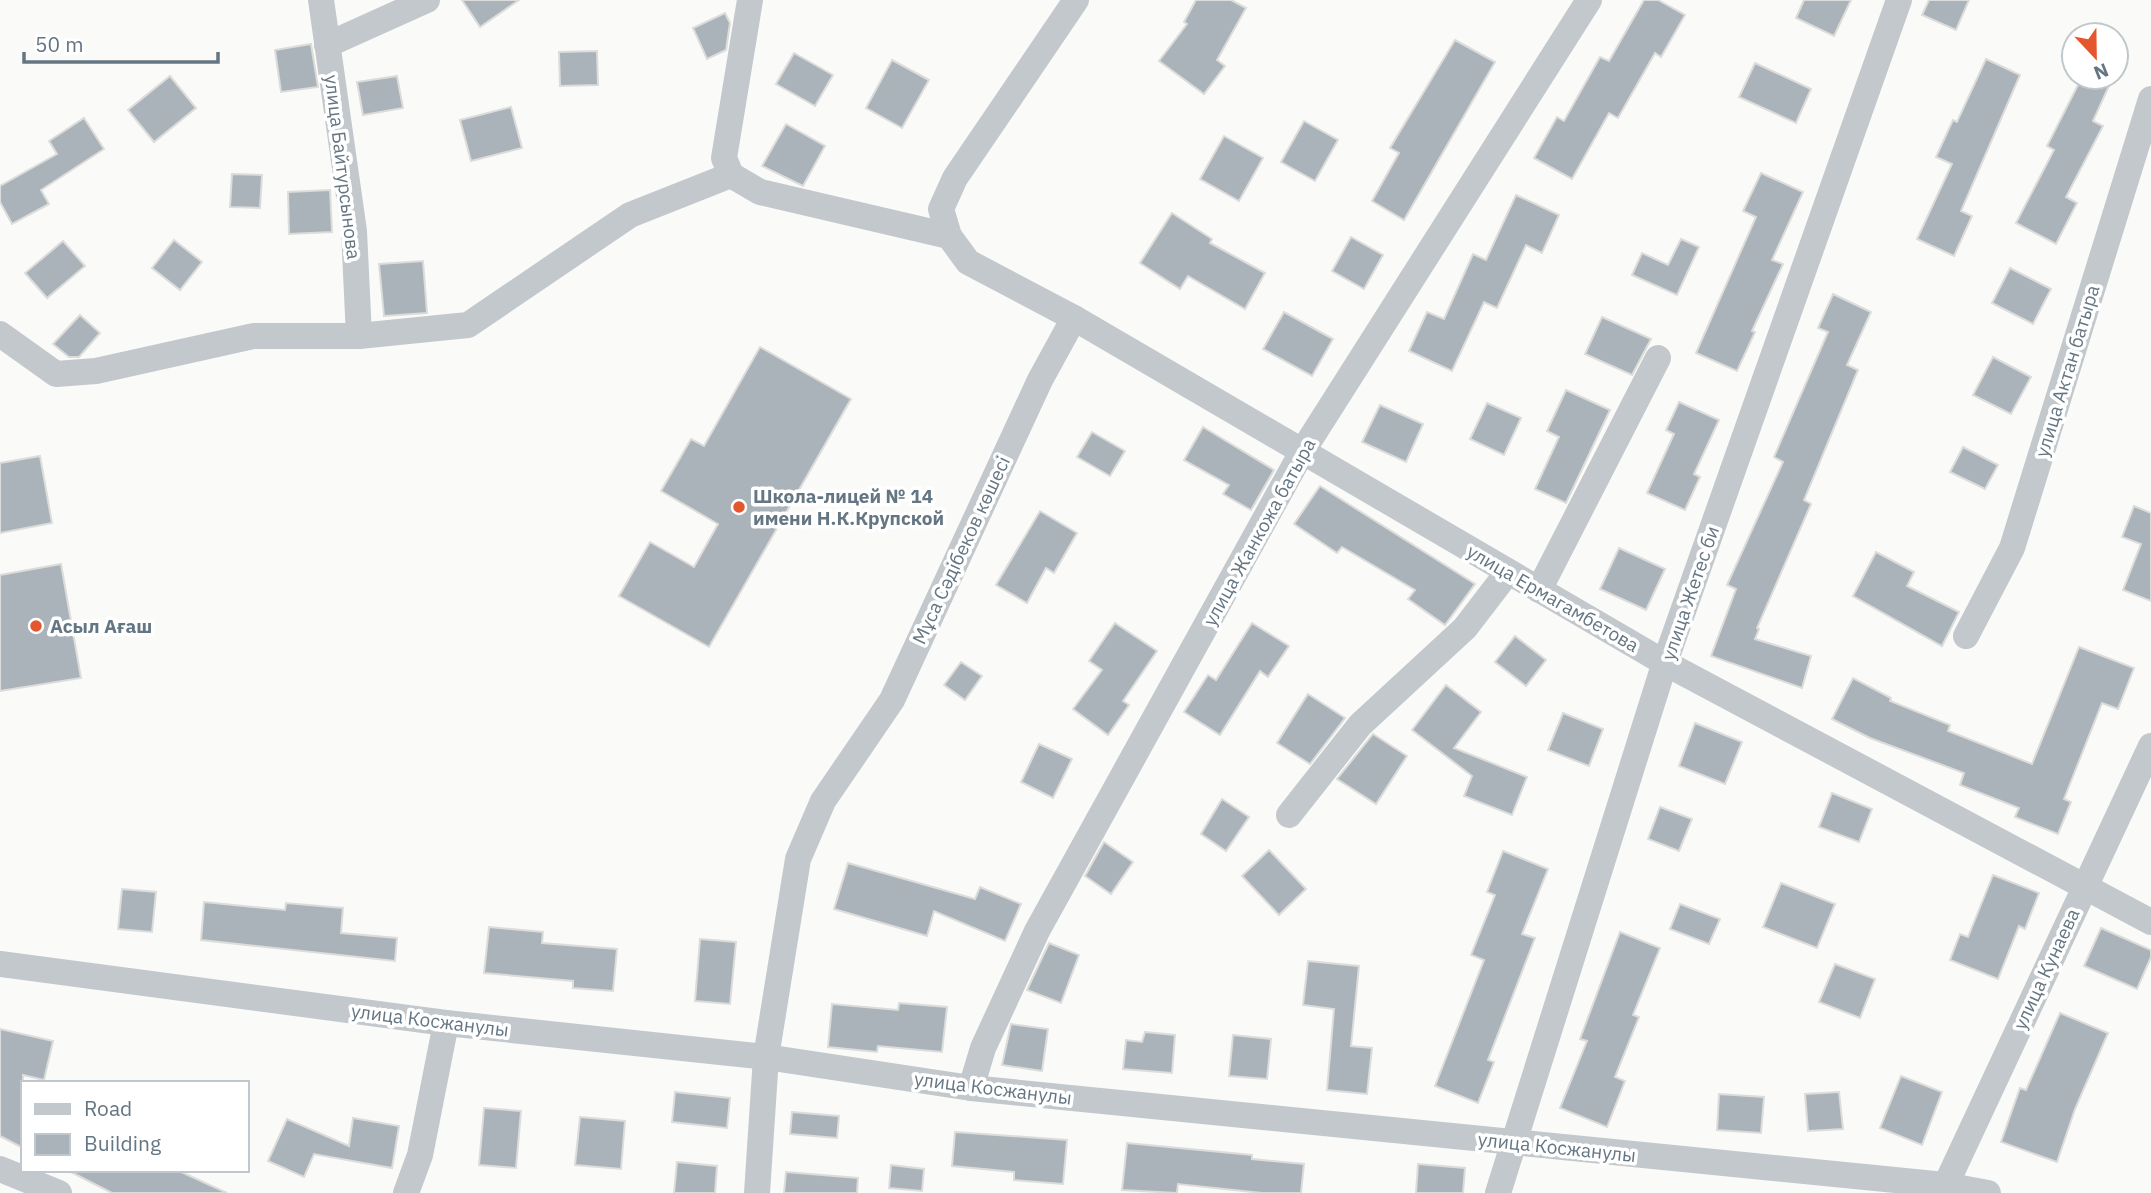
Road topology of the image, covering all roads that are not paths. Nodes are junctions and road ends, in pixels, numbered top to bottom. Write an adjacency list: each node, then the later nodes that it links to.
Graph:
1 (321, 0): 7 (street, улица Байтурсынова)
2 (427, 0): 7 (street)
3 (750, 0): 9 (street)
4 (1076, 0): 10 (street)
5 (1589, 0): 15 (street, улица Жанкожа батыра)
6 (1899, 0): 19 (street, улица Жетес би)
7 (327, 45): 13 (street, улица Байтурсынова)
8 (2151, 99): 18 (street, улица Актан батыра)
9 (731, 175): 10 (street); 13 (street)
10 (949, 236): 11 (street)
11 (1074, 318): 15 (street, улица Ермагамбетова); 26 (street, Мұса Сәдібеков көшесі)
12 (0, 334): 13 (street)
13 (359, 335)
14 (1658, 358): 17 (street)
15 (1302, 452): 16 (street, улица Ермагамбетова); 27 (street, улица Жанкожа батыра)
16 (1508, 572): 17 (street, улица Ермагамбетова); 21 (street)
17 (1539, 590): 19 (street, улица Ермагамбетова)
18 (1966, 636)
19 (1665, 663): 22 (street, улица Ермагамбетова); 28 (street, улица Жетес би)
20 (2151, 746): 22 (street, улица Кунаева)
21 (1289, 815)
22 (2084, 888): 23 (street, улица Ермагамбетова); 30 (street, улица Кунаева)
23 (2151, 922)
24 (0, 964): 25 (street, улица Косжанулы)
25 (446, 1023): 26 (street, улица Косжанулы); 32 (street)
26 (766, 1057): 27 (street, улица Косжанулы); 33 (street, Мұса Сәдібеков көшесі)
27 (971, 1088): 28 (street, улица Косжанулы)
28 (1514, 1142): 30 (street, улица Косжанулы); 34 (street, улица Жетес би)
29 (0, 1169): 31 (street)
30 (1943, 1189): 35 (street, улица Косжанулы)
31 (59, 1193)
32 (406, 1193)
33 (757, 1193)
34 (1498, 1193)
35 (1988, 1193)

